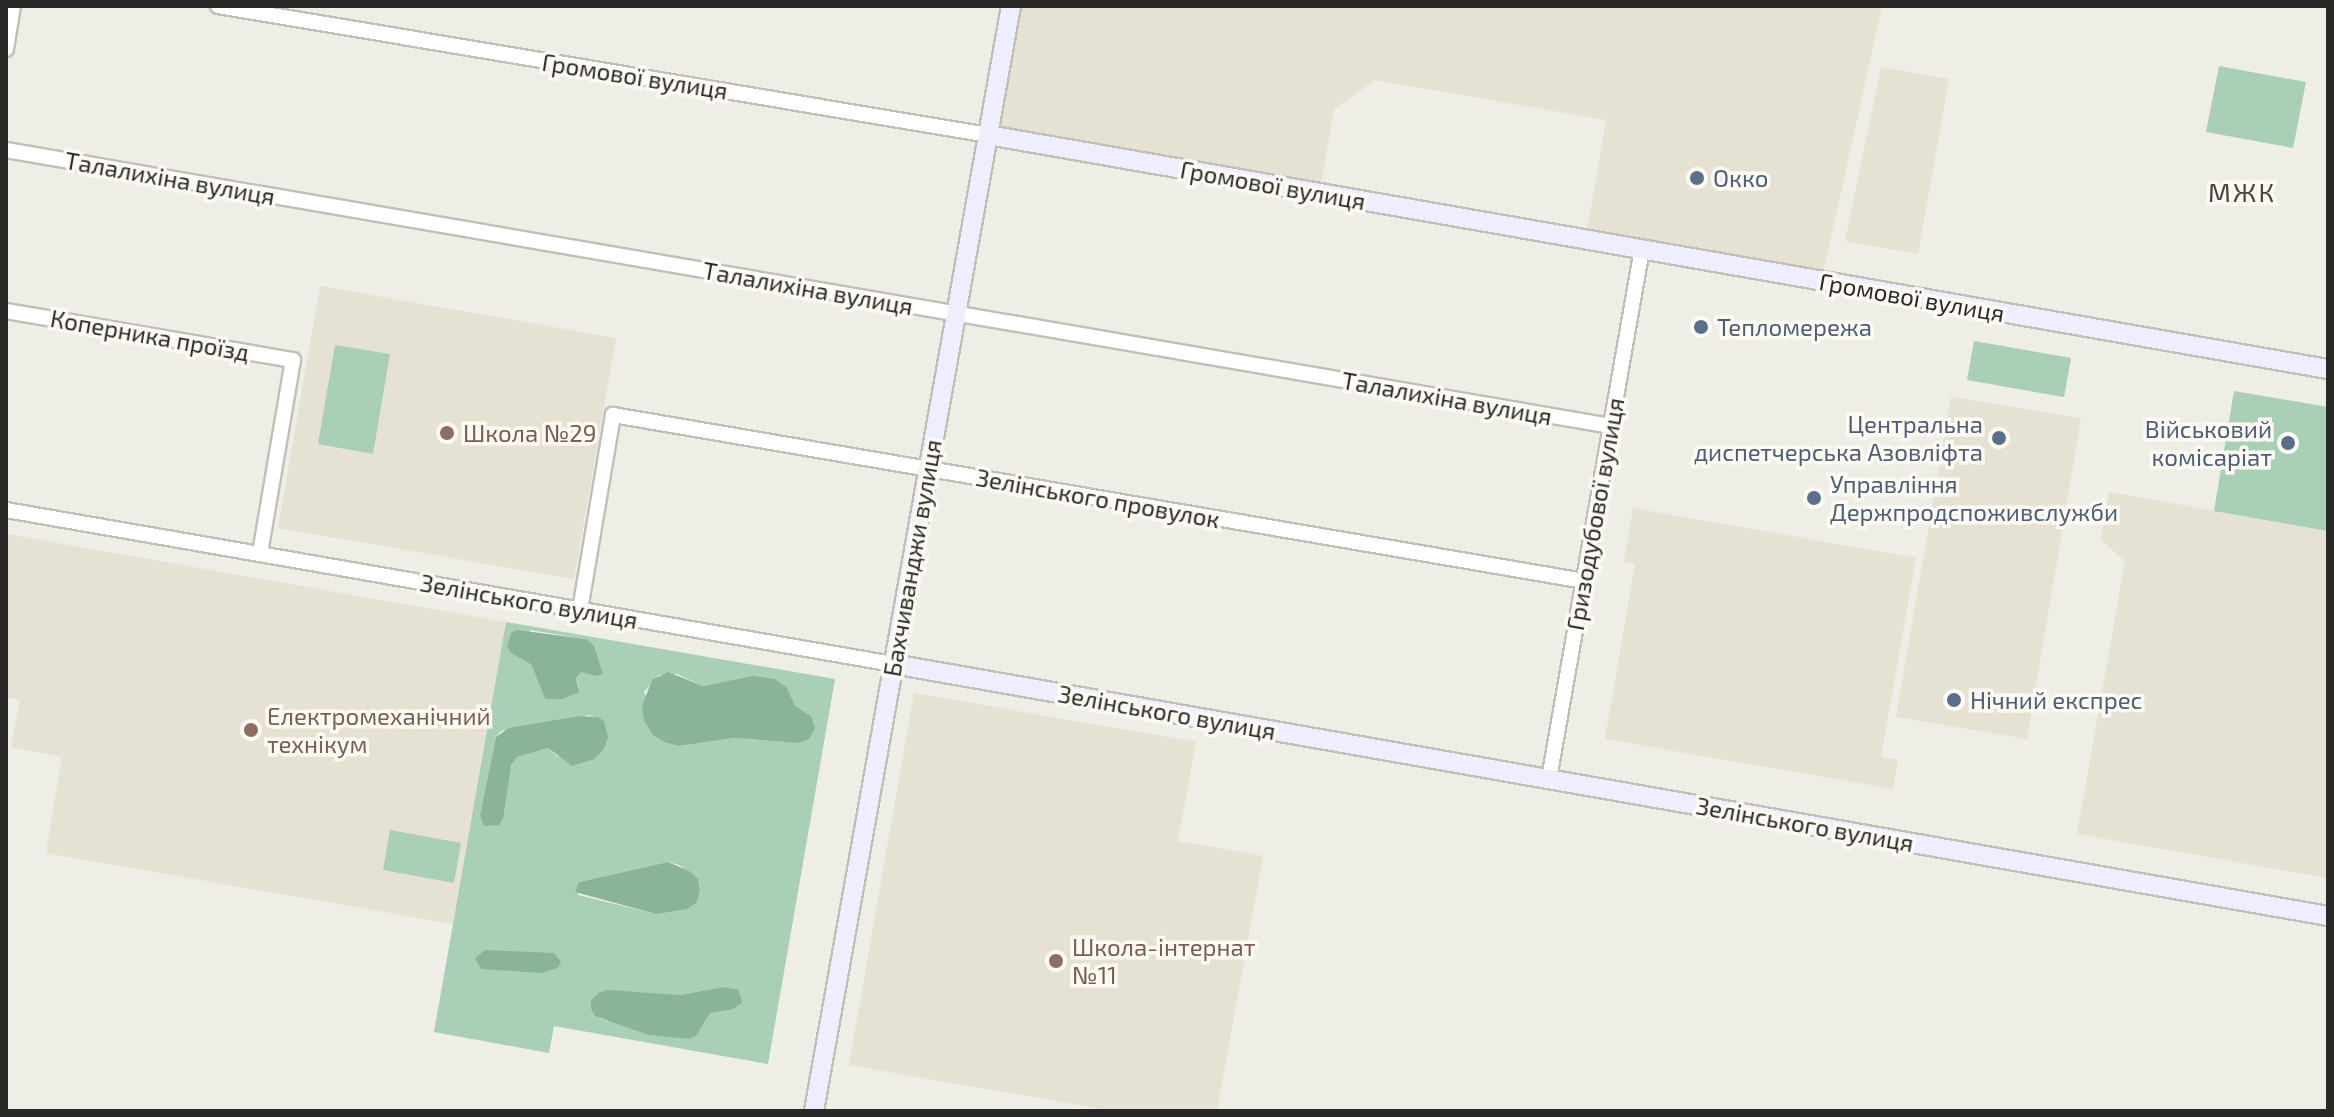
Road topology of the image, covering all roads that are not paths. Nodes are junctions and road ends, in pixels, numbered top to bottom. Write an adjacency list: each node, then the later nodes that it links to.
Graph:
1 (13, 6): 4 (street)
2 (218, 6): 5 (street, Громової вулиця)
3 (1011, 6): 5 (street, Бахчиванджи вулиця)
4 (6, 49)
5 (988, 135): 7 (street, Громової вулиця); 9 (street, Бахчиванджи вулиця)
6 (6, 150): 9 (street, Талалихіна вулиця)
7 (1642, 249): 10 (street, Громової вулиця); 11 (street, Гризодубової вулиця)
8 (6, 311): 14 (street, Коперника проїзд)
9 (956, 313): 11 (street, Талалихіна вулиця); 12 (street, Бахчиванджи вулиця)
10 (2328, 369)
11 (1611, 426): 15 (street, Гризодубової вулиця)
12 (928, 469): 15 (street, Зелінського провулок); 16 (street, Зелінського провулок); 17 (street, Бахчиванджи вулиця)
13 (6, 510): 14 (street, Зелінського вулиця)
14 (260, 554): 16 (street, Зелінського вулиця)
15 (1584, 581): 18 (street, Гризодубової вулиця)
16 (580, 610): 17 (street, Зелінського вулиця)
17 (893, 664): 18 (street, Зелінського вулиця); 20 (street, Бахчиванджи вулиця)
18 (1549, 779): 19 (street, Зелінського вулиця)
19 (2328, 916)
20 (814, 1111)

